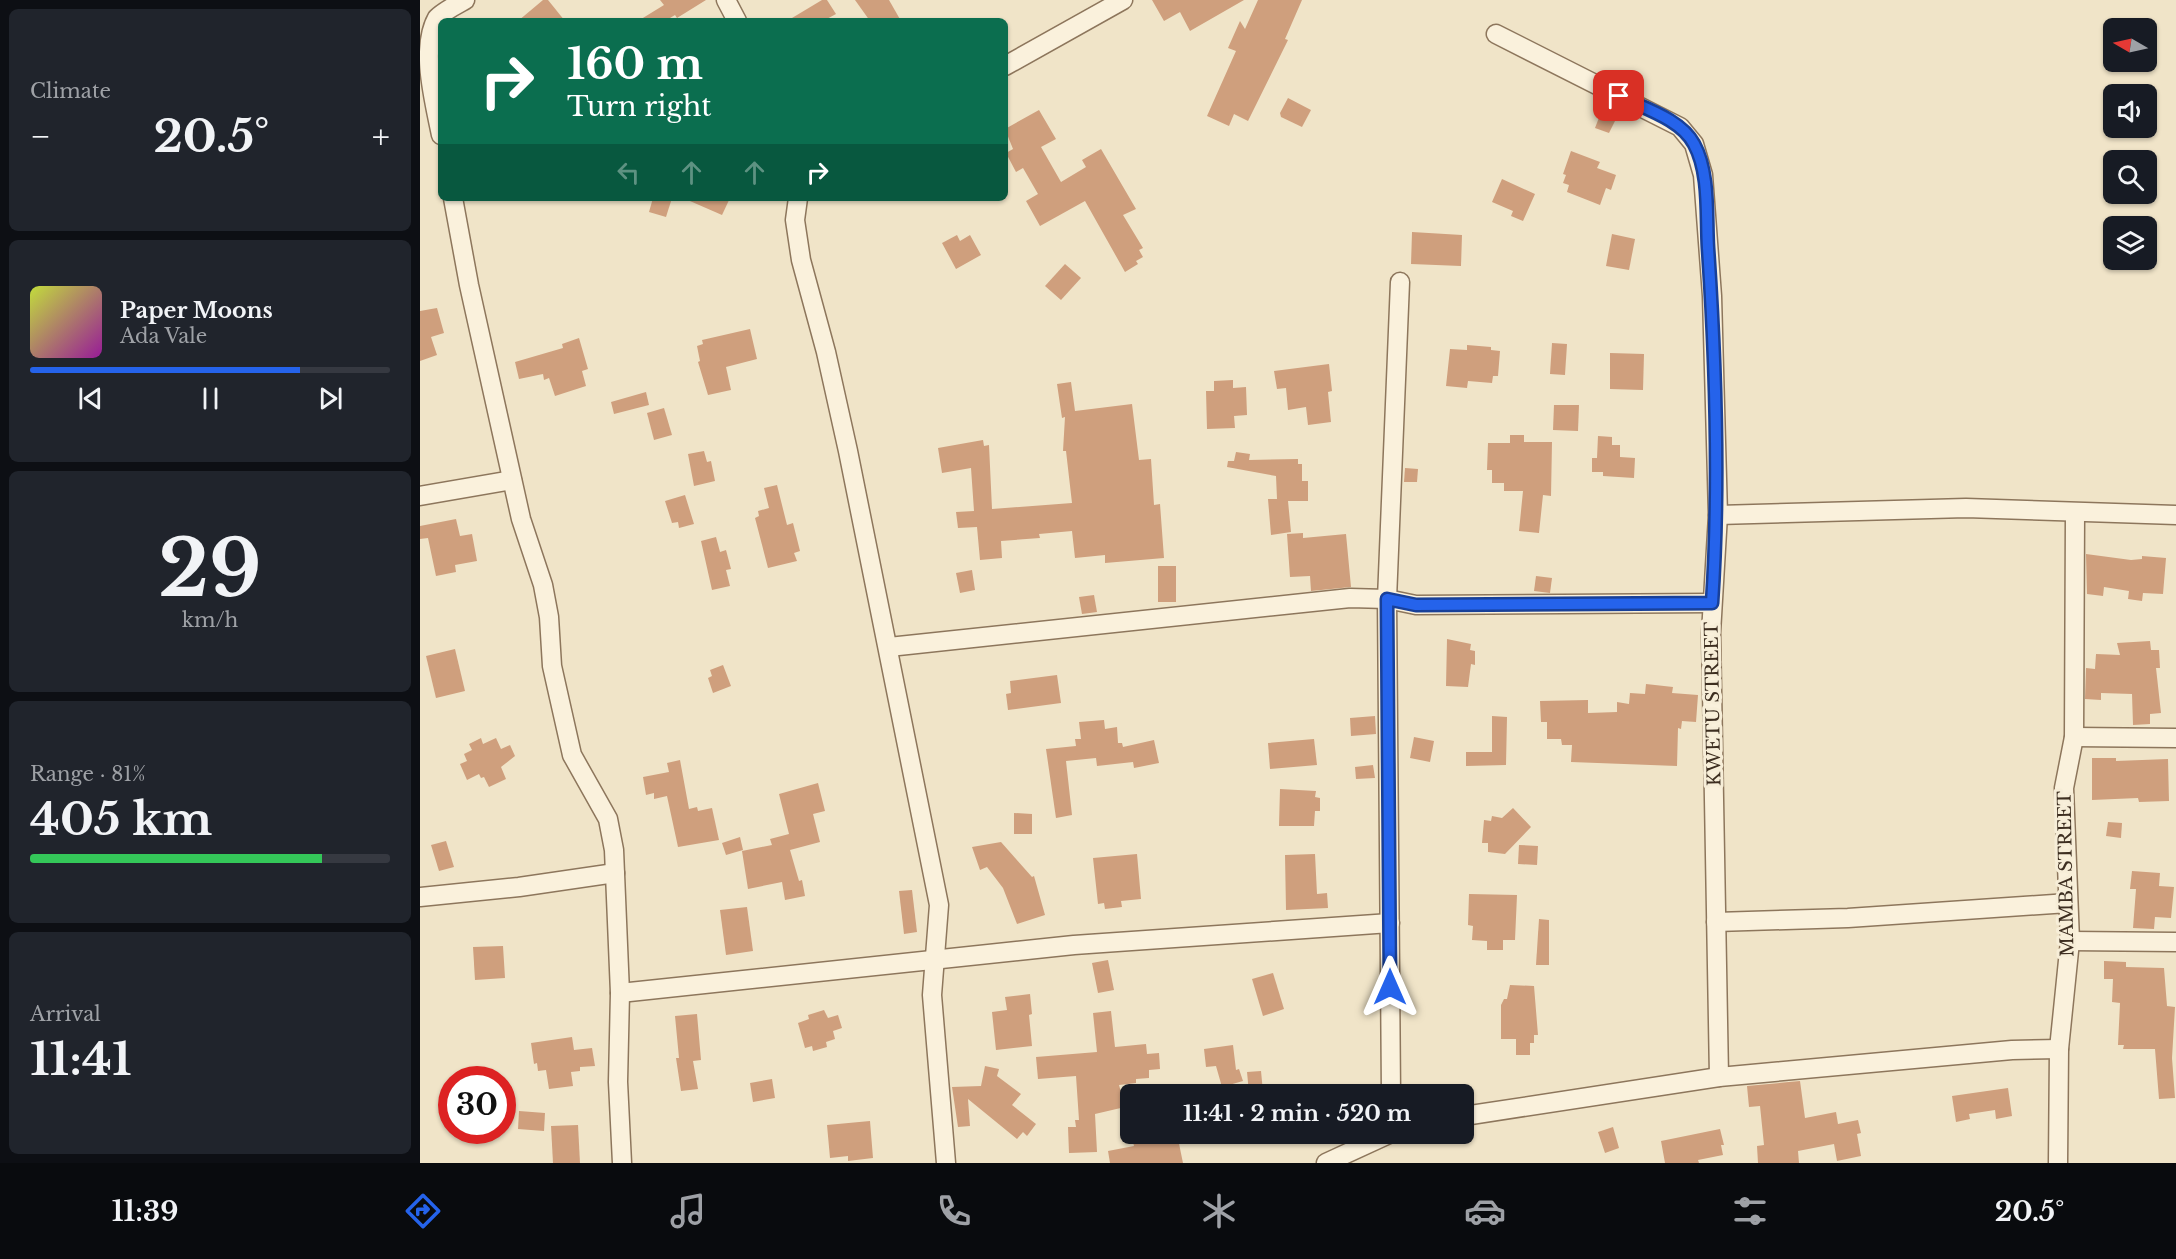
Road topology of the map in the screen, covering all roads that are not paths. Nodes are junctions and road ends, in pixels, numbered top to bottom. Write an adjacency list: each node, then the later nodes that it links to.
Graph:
1 (465, 0): 7 (street)
2 (726, 0): 4 (street)
3 (1123, 0): 6 (street)
4 (735, 18)
5 (1496, 34): 14 (street, KWETU STREET)
6 (1008, 64)
7 (438, 122)
8 (454, 201): 11 (street)
9 (798, 201): 18 (street)
10 (1400, 282): 16 (street)
11 (512, 480): 12 (street); 21 (street)
12 (420, 496)
13 (2075, 513): 14 (street); 15 (street); 19 (street, MAMBA STREET)
14 (1718, 515): 17 (street, KWETU STREET)
15 (2176, 515)
16 (1387, 599): 17 (street); 18 (street); 24 (street)
17 (1712, 603): 25 (street, KWETU STREET)
18 (889, 647): 28 (street)
19 (2074, 737): 20 (street); 23 (street, MAMBA STREET)
20 (2176, 738)
21 (615, 873): 22 (street); 29 (street)
22 (420, 897)
23 (2068, 903): 25 (street); 26 (street, MAMBA STREET)
24 (1390, 922): 28 (street); 32 (street)
25 (1716, 922): 31 (street, KWETU STREET)
26 (2070, 941): 27 (street); 30 (street, MAMBA STREET)
27 (2176, 942)
28 (935, 960): 29 (street); 36 (street)
29 (620, 993): 35 (street)
30 (2059, 1049): 31 (street); 38 (street, MAMBA STREET)
31 (1719, 1077): 33 (street)
32 (1391, 1084)
33 (1474, 1114)
34 (1367, 1144): 37 (street)
35 (622, 1163)
36 (946, 1163)
37 (1326, 1163)
38 (2058, 1163)

